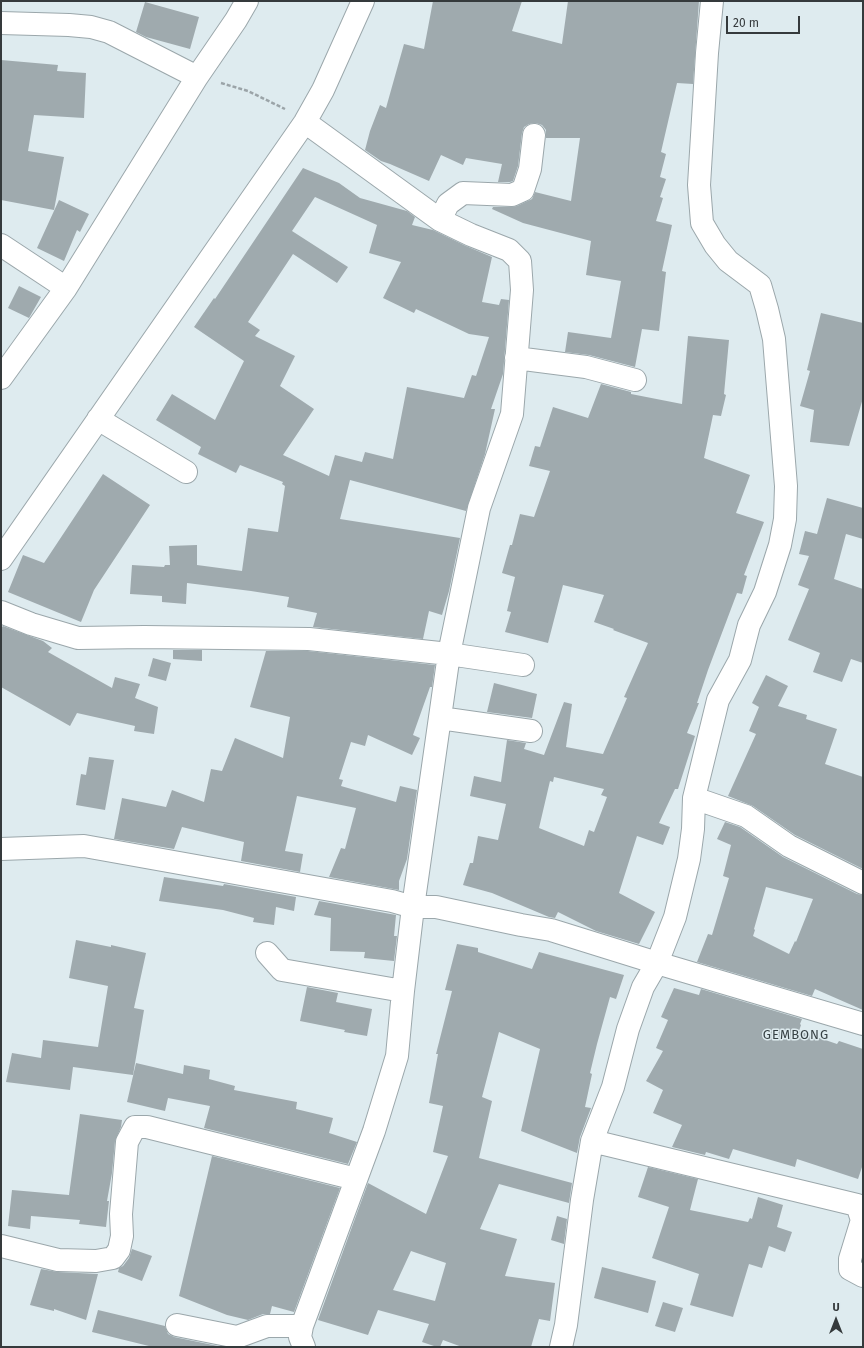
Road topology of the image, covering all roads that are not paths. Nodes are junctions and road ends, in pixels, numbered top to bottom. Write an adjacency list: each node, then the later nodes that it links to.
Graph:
1 (247, 1): 5 (street)
2 (363, 1): 6 (street)
3 (712, 1): 22 (street)
4 (1, 23): 5 (street)
5 (197, 77): 10 (street)
6 (305, 122): 8 (street); 14 (street)
7 (534, 135): 8 (street)
8 (440, 220): 11 (street)
9 (1, 245): 10 (street)
10 (66, 288): 12 (street)
11 (516, 358): 13 (street); 18 (street)
12 (1, 378)
13 (635, 380)
14 (98, 419): 15 (street); 16 (street)
15 (186, 472)
16 (1, 559)
17 (1, 612): 18 (street)
18 (449, 654): 19 (street); 20 (street)
19 (523, 665)
20 (440, 718): 21 (street); 25 (street)
21 (531, 731)
22 (694, 798): 24 (street); 27 (street)
23 (1, 850): 25 (street)
24 (863, 883)
25 (413, 907): 27 (street); 28 (street)
26 (267, 953): 28 (street)
27 (657, 963): 29 (street); 30 (street)
28 (403, 991): 31 (street)
29 (863, 1024)
30 (592, 1141): 33 (street); 37 (street)
31 (356, 1179): 32 (street); 35 (street)
32 (1, 1246)
33 (863, 1276)
34 (177, 1325): 35 (street)
35 (302, 1326): 36 (street)
36 (304, 1347)
37 (560, 1347)

